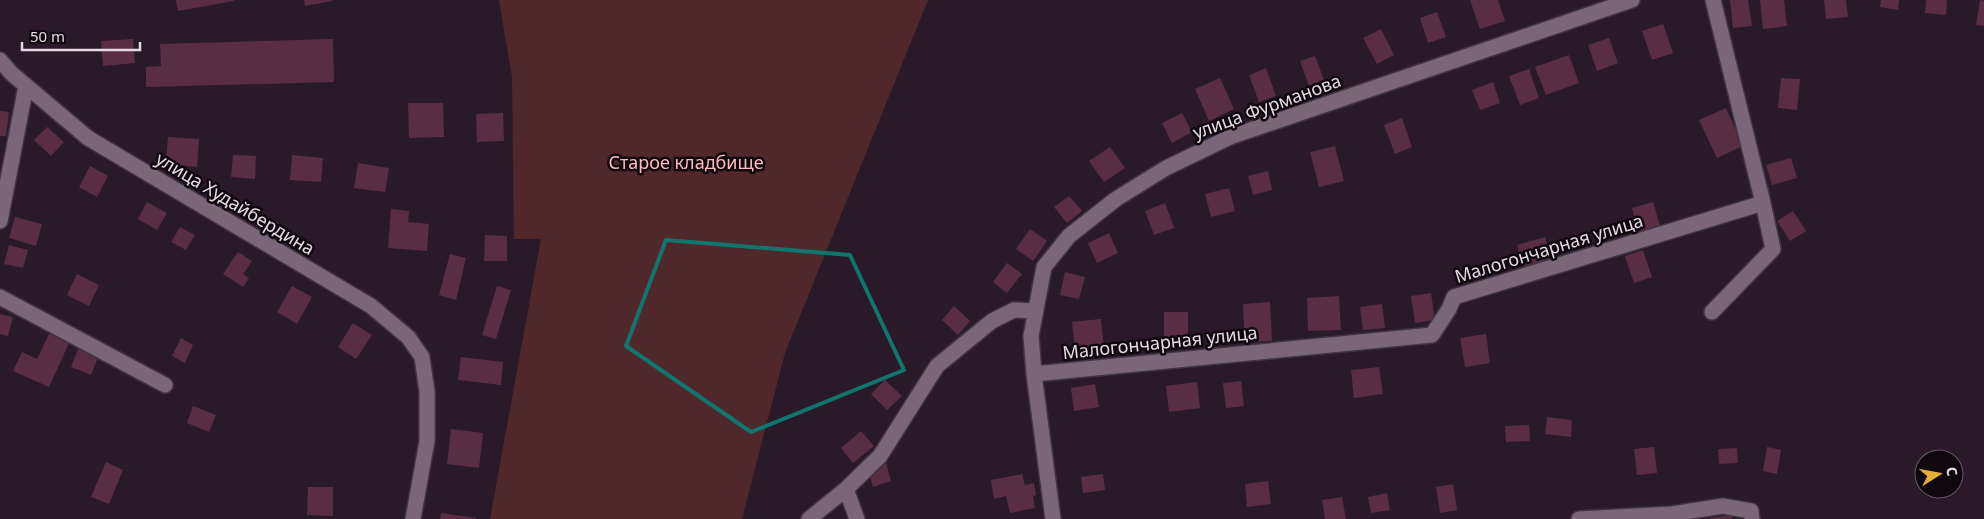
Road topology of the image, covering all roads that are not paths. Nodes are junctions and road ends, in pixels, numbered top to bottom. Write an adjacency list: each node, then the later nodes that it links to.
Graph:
1 (1632, 0): 9 (street, улица Фурманова)
2 (1712, 0): 6 (street)
3 (0, 60): 4 (street, улица Худайбердина)
4 (5, 73): 5 (street, улица Худайбердина)
5 (26, 86): 7 (street); 14 (street, улица Худайбердина)
6 (1763, 203): 10 (street); 11 (street, Малогончарная улица)
7 (0, 221)
8 (0, 298): 12 (street)
9 (1035, 310): 11 (street, улица Фурманова); 13 (street)
10 (1712, 312)
11 (1034, 374): 17 (street, улица Фурманова)
12 (165, 385)
13 (846, 489): 15 (street); 16 (street)
14 (413, 519)
15 (809, 519)
16 (857, 519)
17 (1053, 519)
18 (1579, 519): 19 (street)
19 (1752, 519)

